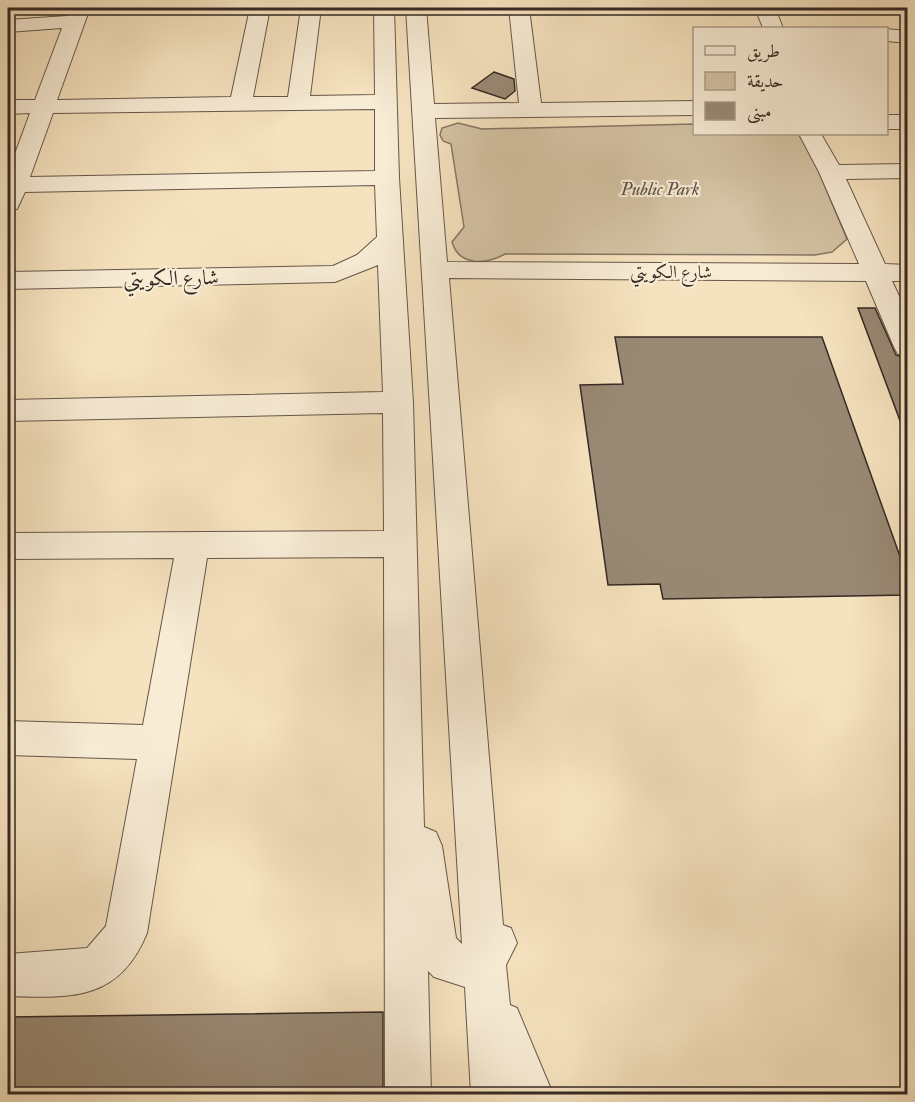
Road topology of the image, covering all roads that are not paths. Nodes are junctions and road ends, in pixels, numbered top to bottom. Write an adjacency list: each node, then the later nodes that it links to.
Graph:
1 (260, 8): 13 (street)
2 (311, 8): 14 (street)
3 (384, 8): 12 (street)
4 (416, 8): 19 (street)
5 (519, 8): 18 (street)
6 (765, 8): 9 (street)
7 (78, 14): 8 (street); 15 (street)
8 (8, 26)
9 (773, 27)
10 (888, 35): 11 (street)
11 (908, 37)
12 (386, 102): 14 (street); 25 (street)
13 (241, 104): 14 (street); 15 (street)
14 (298, 104)
15 (45, 106): 16 (street); 26 (street)
16 (8, 107)
17 (693, 108): 18 (street)
18 (531, 110): 19 (street)
19 (423, 111): 28 (street)
20 (888, 122): 21 (street)
21 (908, 122)
22 (811, 135): 24 (street)
23 (908, 171): 24 (street)
24 (831, 172): 29 (street)
25 (387, 178): 26 (street); 27 (street)
26 (10, 192)
27 (391, 237): 31 (street, شارع الكويتي); 33 (street)
28 (434, 270): 29 (street, شارع الكويتي); 43 (street)
29 (877, 273): 30 (street, شارع الكويتي); 34 (street)
30 (908, 273)
31 (335, 274): 32 (street, شارع الكويتي); 33 (street, شارع الكويتي)
32 (8, 281)
33 (394, 307): 35 (street)
34 (908, 347)
35 (398, 402): 36 (street); 38 (street)
36 (8, 411)
37 (193, 544): 38 (street); 39 (street); 42 (street)
38 (400, 544): 40 (street)
39 (8, 546)
40 (402, 708): 43 (street); 45 (street)
41 (8, 738): 42 (street)
42 (160, 743): 44 (street)
43 (486, 972): 46 (street); 47 (street)
44 (8, 975)
45 (408, 1095)
46 (494, 1095)
47 (530, 1095)

